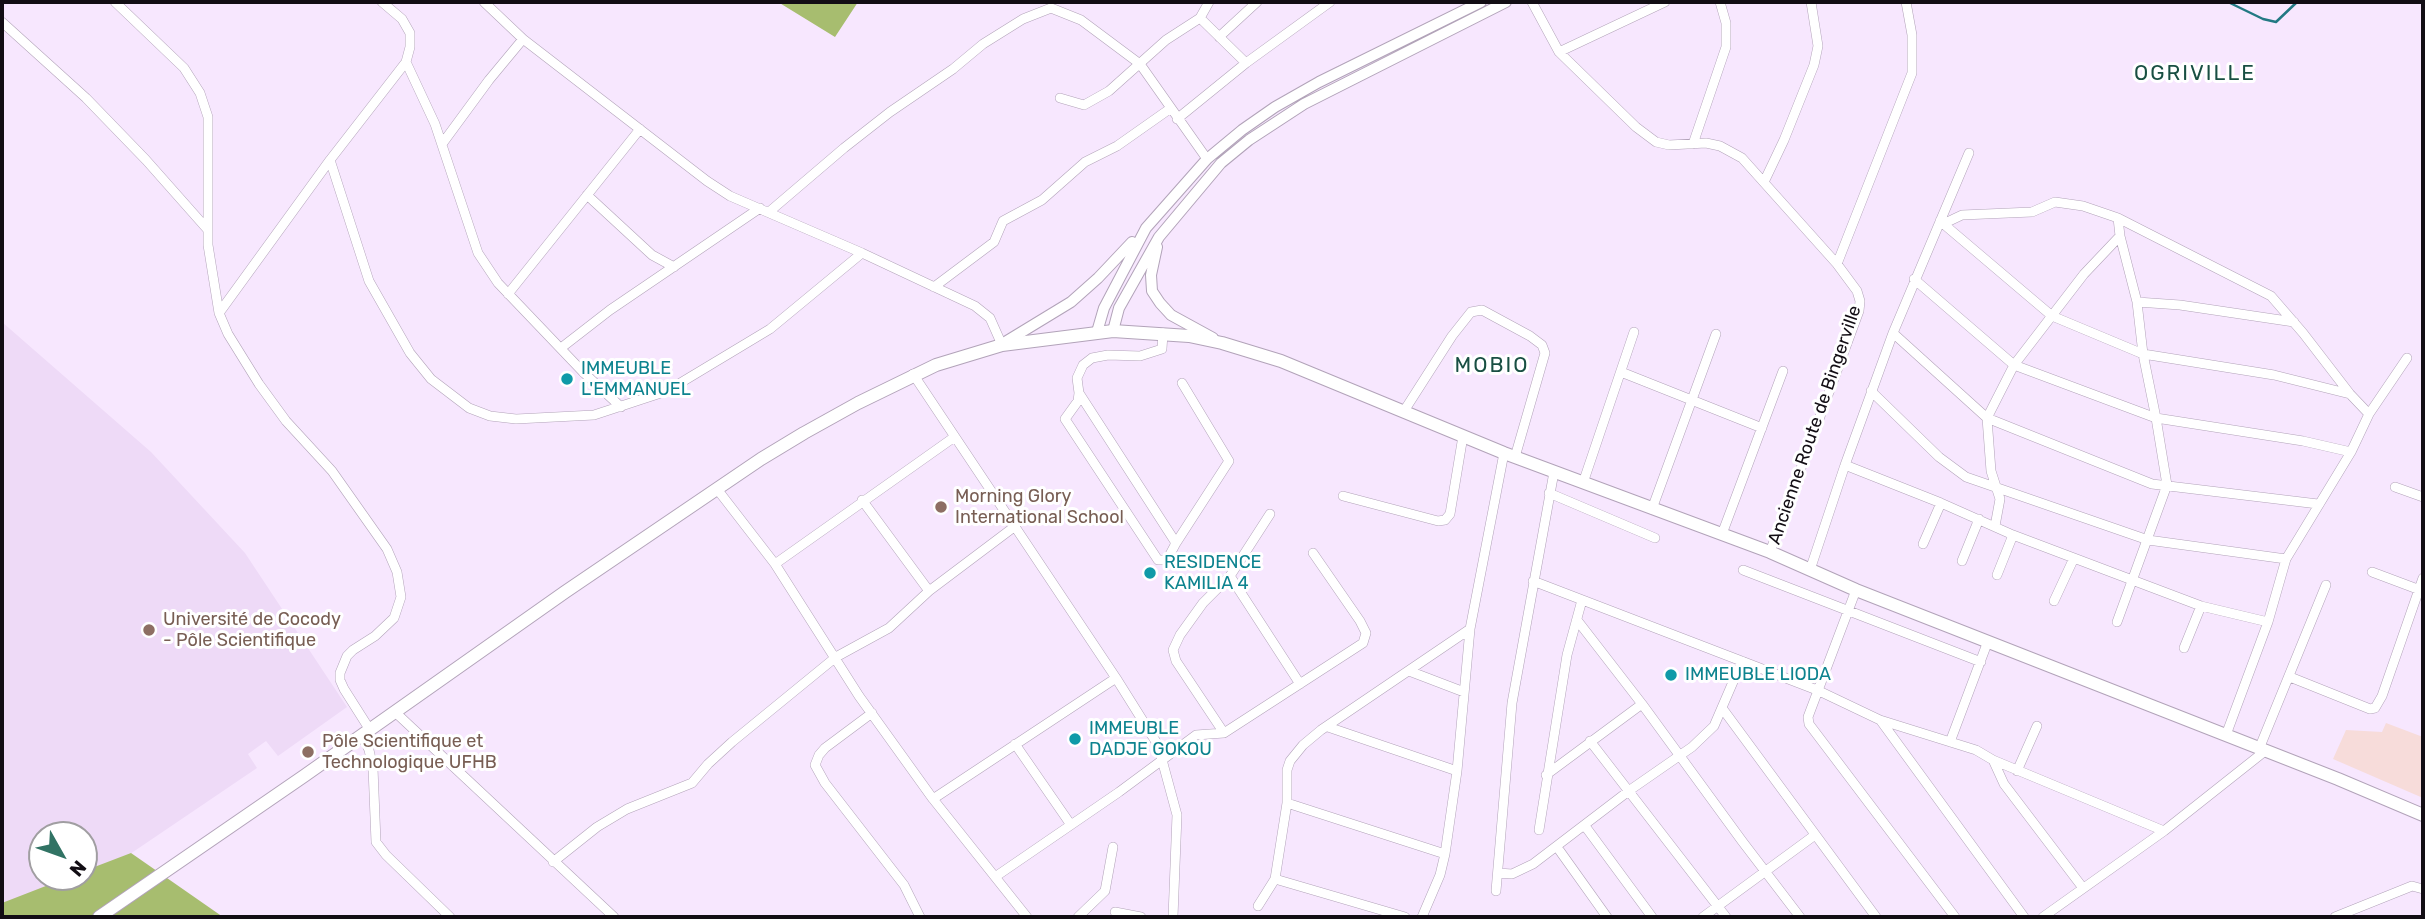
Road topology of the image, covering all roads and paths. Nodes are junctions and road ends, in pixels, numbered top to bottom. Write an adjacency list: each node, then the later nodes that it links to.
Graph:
1 (115, 2): 37 (street)
2 (382, 2): 19 (street)
3 (484, 2): 17 (street)
4 (1209, 2): 14 (street)
5 (1257, 2): 16 (street)
6 (1330, 2): 20 (street)
7 (1480, 2): 29 (street)
8 (1506, 2): 39 (street)
9 (1532, 2): 18 (street, Ancienne Route de Bingerville)
10 (1665, 2): 18 (street)
11 (1720, 2): 27 (street)
12 (1811, 2): 31 (street)
13 (1906, 2): 41 (street)
14 (1200, 18): 16 (street); 21 (street)
15 (2, 22): 37 (street)
16 (1219, 37): 20 (street)
17 (523, 39): 25 (street); 26 (street)
18 (1559, 52): 27 (street, Ancienne Route de Bingerville)
19 (406, 62): 26 (street); 30 (street)
20 (1246, 63): 24 (street)
21 (1140, 64): 22 (street); 23 (street); 33 (street)
22 (1060, 98)
23 (1171, 108): 24 (street); 44 (street)
24 (1177, 119): 29 (street)
25 (640, 129): 32 (street); 33 (street)
26 (442, 144): 45 (street)
27 (1693, 144): 31 (street, Ancienne Route de Bingerville)
28 (1969, 153): 35 (street)
29 (1208, 159): 36 (street)
30 (330, 160): 47 (street); 70 (street)
31 (1764, 182): 41 (street, Ancienne Route de Bingerville)
32 (587, 195): 42 (street); 45 (street)
33 (764, 210): 40 (street); 42 (street)
34 (2118, 218): 35 (street); 38 (street); 49 (street)
35 (1942, 223): 43 (street); 48 (street)
36 (1146, 228): 51 (street); 57 (street)
37 (208, 230): 47 (street)
38 (2120, 236): 46 (street); 48 (street)
39 (1159, 237): 50 (street); 56 (street)
40 (862, 253): 44 (street); 70 (street)
41 (1837, 264): 104 (street, Ancienne Route de Bingerville)
42 (674, 267): 58 (street)
43 (1914, 279): 54 (street); 61 (street)
44 (934, 288): 57 (street)
45 (508, 293): 58 (street)
46 (2137, 302): 49 (street); 59 (street)
47 (219, 313): 147 (street)
48 (2052, 316): 59 (street); 61 (street)
49 (2294, 322): 68 (street)
50 (1113, 331): 51 (main road); 53 (main road)
51 (1097, 332): 57 (main road)
52 (1634, 332): 63 (street)
53 (1163, 333): 56 (main road); 67 (street)
54 (1893, 333): 66 (street); 73 (street)
55 (1716, 334): 69 (street)
56 (1222, 343): 71 (main road)
57 (1002, 345): 64 (main road)
58 (561, 348): 70 (street)
59 (2143, 354): 68 (street); 74 (street)
60 (2407, 358): 72 (street)
61 (2014, 365): 73 (street); 74 (street)
62 (1783, 371): 75 (street)
63 (1621, 372): 69 (street); 82 (street)
64 (913, 374): 77 (street); 86 (main road)
65 (1182, 383): 102 (street)
66 (1871, 391): 80 (street); 84 (street)
67 (1079, 393): 102 (street); 102 (street)
68 (2350, 394): 72 (street)
69 (1692, 399): 75 (street); 93 (street)
70 (621, 407)
71 (1404, 411): 76 (main road); 79 (street)
72 (2369, 414): 78 (street)
73 (1987, 418): 83 (street); 84 (street)
74 (2156, 418): 78 (street); 83 (street)
75 (1762, 428): 98 (street)
76 (1463, 436): 79 (main road); 88 (street)
77 (953, 438): 90 (street); 97 (street)
78 (2351, 452): 92 (street)
79 (1509, 455): 81 (main road); 128 (street)
80 (1845, 465): 91 (street); 111 (street)
81 (1554, 472): 82 (main road); 87 (street)
82 (1583, 483): 93 (main road)
83 (2167, 485): 92 (street); 101 (street)
84 (1995, 487): 96 (street); 101 (street)
85 (2395, 487): 89 (street)
86 (718, 489): 109 (street); 142 (main road)
87 (1549, 493): 100 (street); 116 (street)
88 (1343, 496)
89 (2423, 497)
90 (862, 500): 109 (street); 120 (street)
91 (1941, 503): 95 (street); 103 (street)
92 (2318, 504): 107 (street)
93 (1652, 509): 98 (main road)
94 (1270, 514): 114 (street)
95 (1979, 519): 96 (street); 108 (street)
96 (1995, 526): 99 (street)
97 (1014, 527): 120 (street); 136 (street)
98 (1722, 534): 104 (main road)
99 (2013, 534): 106 (street); 113 (street)
100 (1655, 538)
101 (2148, 540): 107 (street); 115 (street)
102 (1176, 544)
103 (1923, 544)
104 (1770, 552): 111 (main road)
105 (1313, 553): 137 (street)
106 (2074, 558): 115 (street); 122 (street)
107 (2286, 559): 127 (street)
108 (1962, 561)
109 (775, 564): 131 (street)
110 (1743, 570): 124 (street)
111 (1811, 570): 119 (main road)
112 (2372, 572): 117 (street)
113 (1997, 575)
114 (1230, 576): 137 (street); 148 (street)
115 (2133, 580): 123 (street); 126 (street)
116 (1532, 581): 121 (street); 174 (street)
117 (2422, 583): 135 (street)
118 (2326, 586): 135 (street)
119 (1856, 590): 124 (street); 129 (main road)
120 (929, 592): 131 (street)
121 (1582, 600): 125 (street); 132 (street)
122 (2054, 601)
123 (2201, 606): 127 (street); 130 (street)
124 (1848, 612): 133 (street); 138 (street)
125 (1577, 620): 140 (street); 159 (street)
126 (2117, 622)
127 (2269, 622): 149 (street)
128 (1470, 629): 134 (street); 139 (street)
129 (1989, 641): 133 (street); 149 (main road)
130 (2184, 648)
131 (836, 657): 143 (street); 172 (street)
132 (1742, 661): 138 (street); 141 (street)
133 (1981, 662): 151 (street)
134 (1409, 671): 139 (street); 146 (street)
135 (2290, 677): 153 (street)
136 (1116, 678): 152 (street); 155 (street)
137 (1300, 684): 148 (street)
138 (1817, 690): 144 (street); 199 (street)
139 (1464, 692): 157 (street)
140 (1642, 704): 150 (street); 154 (street)
141 (1722, 708): 154 (street); 168 (street)
142 (395, 712): 147 (main road); 172 (street)
143 (872, 713): 161 (street); 186 (street)
144 (1881, 720): 151 (street); 200 (street)
145 (2037, 726): 158 (street)
146 (1328, 727): 157 (street); 162 (street)
147 (366, 732): 183 (main road); 184 (street)
148 (1224, 733): 155 (street)
149 (2226, 735): 153 (main road)
150 (1590, 741): 159 (street); 160 (street)
151 (1950, 742): 156 (street)
152 (1015, 744): 161 (street); 164 (street)
153 (2262, 750): 163 (main road); 167 (street)
154 (1678, 754): 160 (street); 173 (street)
155 (1163, 760): 164 (street); 190 (street)
156 (1993, 761): 158 (street); 177 (street)
157 (1457, 771): 171 (street)
158 (2017, 771): 167 (street)
159 (1546, 775): 166 (street)
160 (1630, 790): 165 (street); 181 (street)
161 (933, 799): 175 (street)
162 (1287, 803): 171 (street); 176 (street)
163 (2423, 815)
164 (1071, 825): 175 (street)
165 (1585, 826): 170 (street); 194 (street)
166 (1539, 830)
167 (2164, 831): 177 (street)
168 (1815, 835): 173 (street); 198 (street)
169 (1113, 847): 188 (street)
170 (1557, 847): 174 (street); 193 (street)
171 (1445, 854): 192 (street)
172 (553, 862): 185 (street)
173 (1767, 872): 181 (street); 197 (street)
174 (1498, 873): 179 (street)
175 (995, 877): 187 (street)
176 (1275, 879): 180 (street); 191 (street)
177 (2083, 888): 201 (street)
178 (2423, 889): 202 (street)
179 (1496, 891)
180 (1258, 906)
181 (1717, 907): 195 (street); 196 (street)
182 (1115, 912): 189 (street)
183 (99, 917)
184 (450, 917)
185 (614, 917)
186 (920, 917)
187 (1027, 917)
188 (1078, 917)
189 (1141, 917)
190 (1173, 917)
191 (1405, 917)
192 (1422, 917)
193 (1607, 917)
194 (1652, 917)
195 (1703, 917)
196 (1726, 917)
197 (1800, 917)
198 (1876, 917)
199 (1955, 917)
200 (2024, 917)
201 (2043, 917)
202 (2335, 917)

